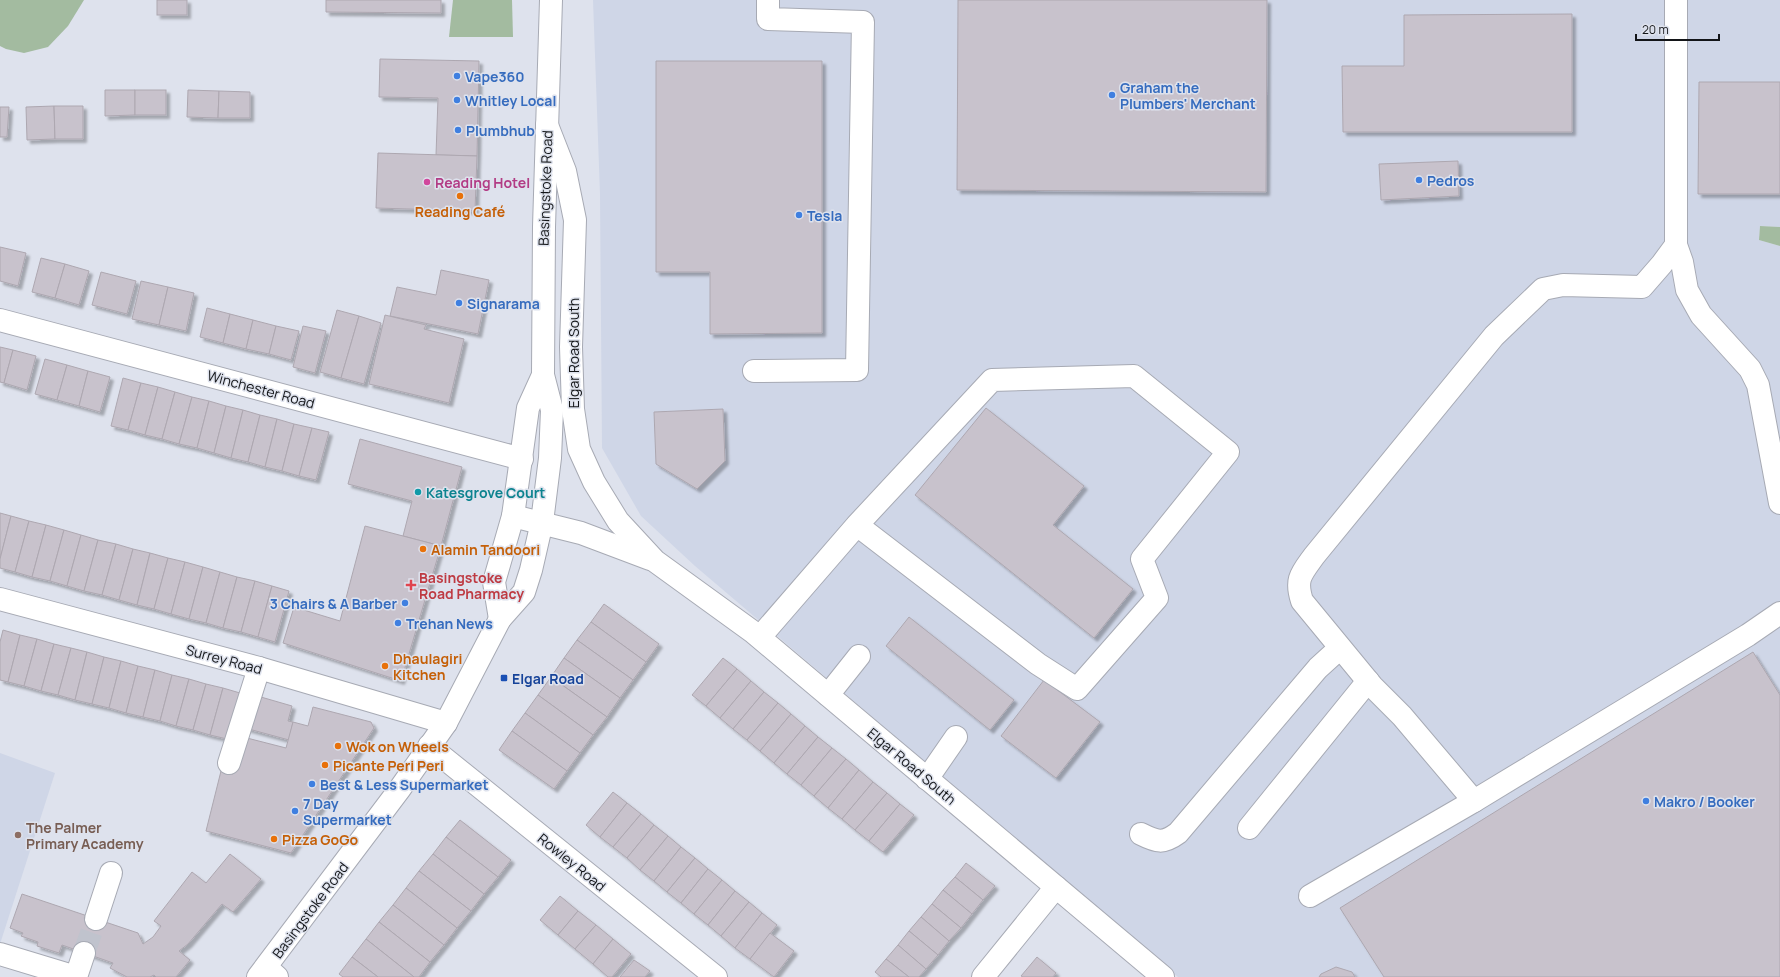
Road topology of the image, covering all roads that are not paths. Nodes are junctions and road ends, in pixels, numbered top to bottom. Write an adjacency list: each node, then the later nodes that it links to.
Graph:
1 (551, 0): 4 (street, Basingstoke Road)
2 (768, 0): 7 (street)
3 (1676, 0): 5 (street)
4 (547, 125): 8 (street, Basingstoke Road); 14 (street, Elgar Road South)
5 (1676, 245): 10 (street); 19 (street)
6 (0, 320): 9 (street, Winchester Road)
7 (754, 371)
8 (543, 375): 9 (street, Basingstoke Road); 12 (street, Basingstoke Road)
9 (522, 459): 11 (street, Basingstoke Road)
10 (1780, 503)
11 (513, 516): 12 (street, Elgar Road South); 17 (street, Basingstoke Road)
12 (542, 522): 14 (street, Elgar Road South); 17 (street, Basingstoke Road)
13 (857, 525): 13 (street); 18 (street)
14 (655, 561): 18 (street, Elgar Road South)
15 (0, 599): 21 (street, Surrey Road)
16 (1780, 613): 29 (street)
17 (500, 619): 24 (street, Basingstoke Road)
18 (760, 637): 23 (street, Elgar Road South)
19 (1340, 648): 22 (street); 31 (street)
20 (859, 656): 23 (street)
21 (259, 668): 24 (street, Surrey Road); 27 (street)
22 (1368, 681): 29 (street); 30 (street)
23 (828, 695): 28 (street, Elgar Road South)
24 (446, 723): 26 (street, Basingstoke Road)
25 (956, 737): 28 (street)
26 (429, 746): 38 (street, Basingstoke Road); 40 (street, Rowley Road)
27 (229, 763)
28 (927, 779): 33 (street, Elgar Road South)
29 (1474, 801): 34 (street)
30 (1249, 828)
31 (1141, 834)
32 (111, 873): 35 (street)
33 (1056, 887): 41 (street); 42 (street, Elgar Road South)
34 (1310, 896)
35 (96, 919)
36 (84, 953): 39 (street)
37 (0, 954): 39 (street)
38 (267, 974)
39 (76, 977)
40 (716, 977)
41 (983, 977)
42 (1163, 977)

